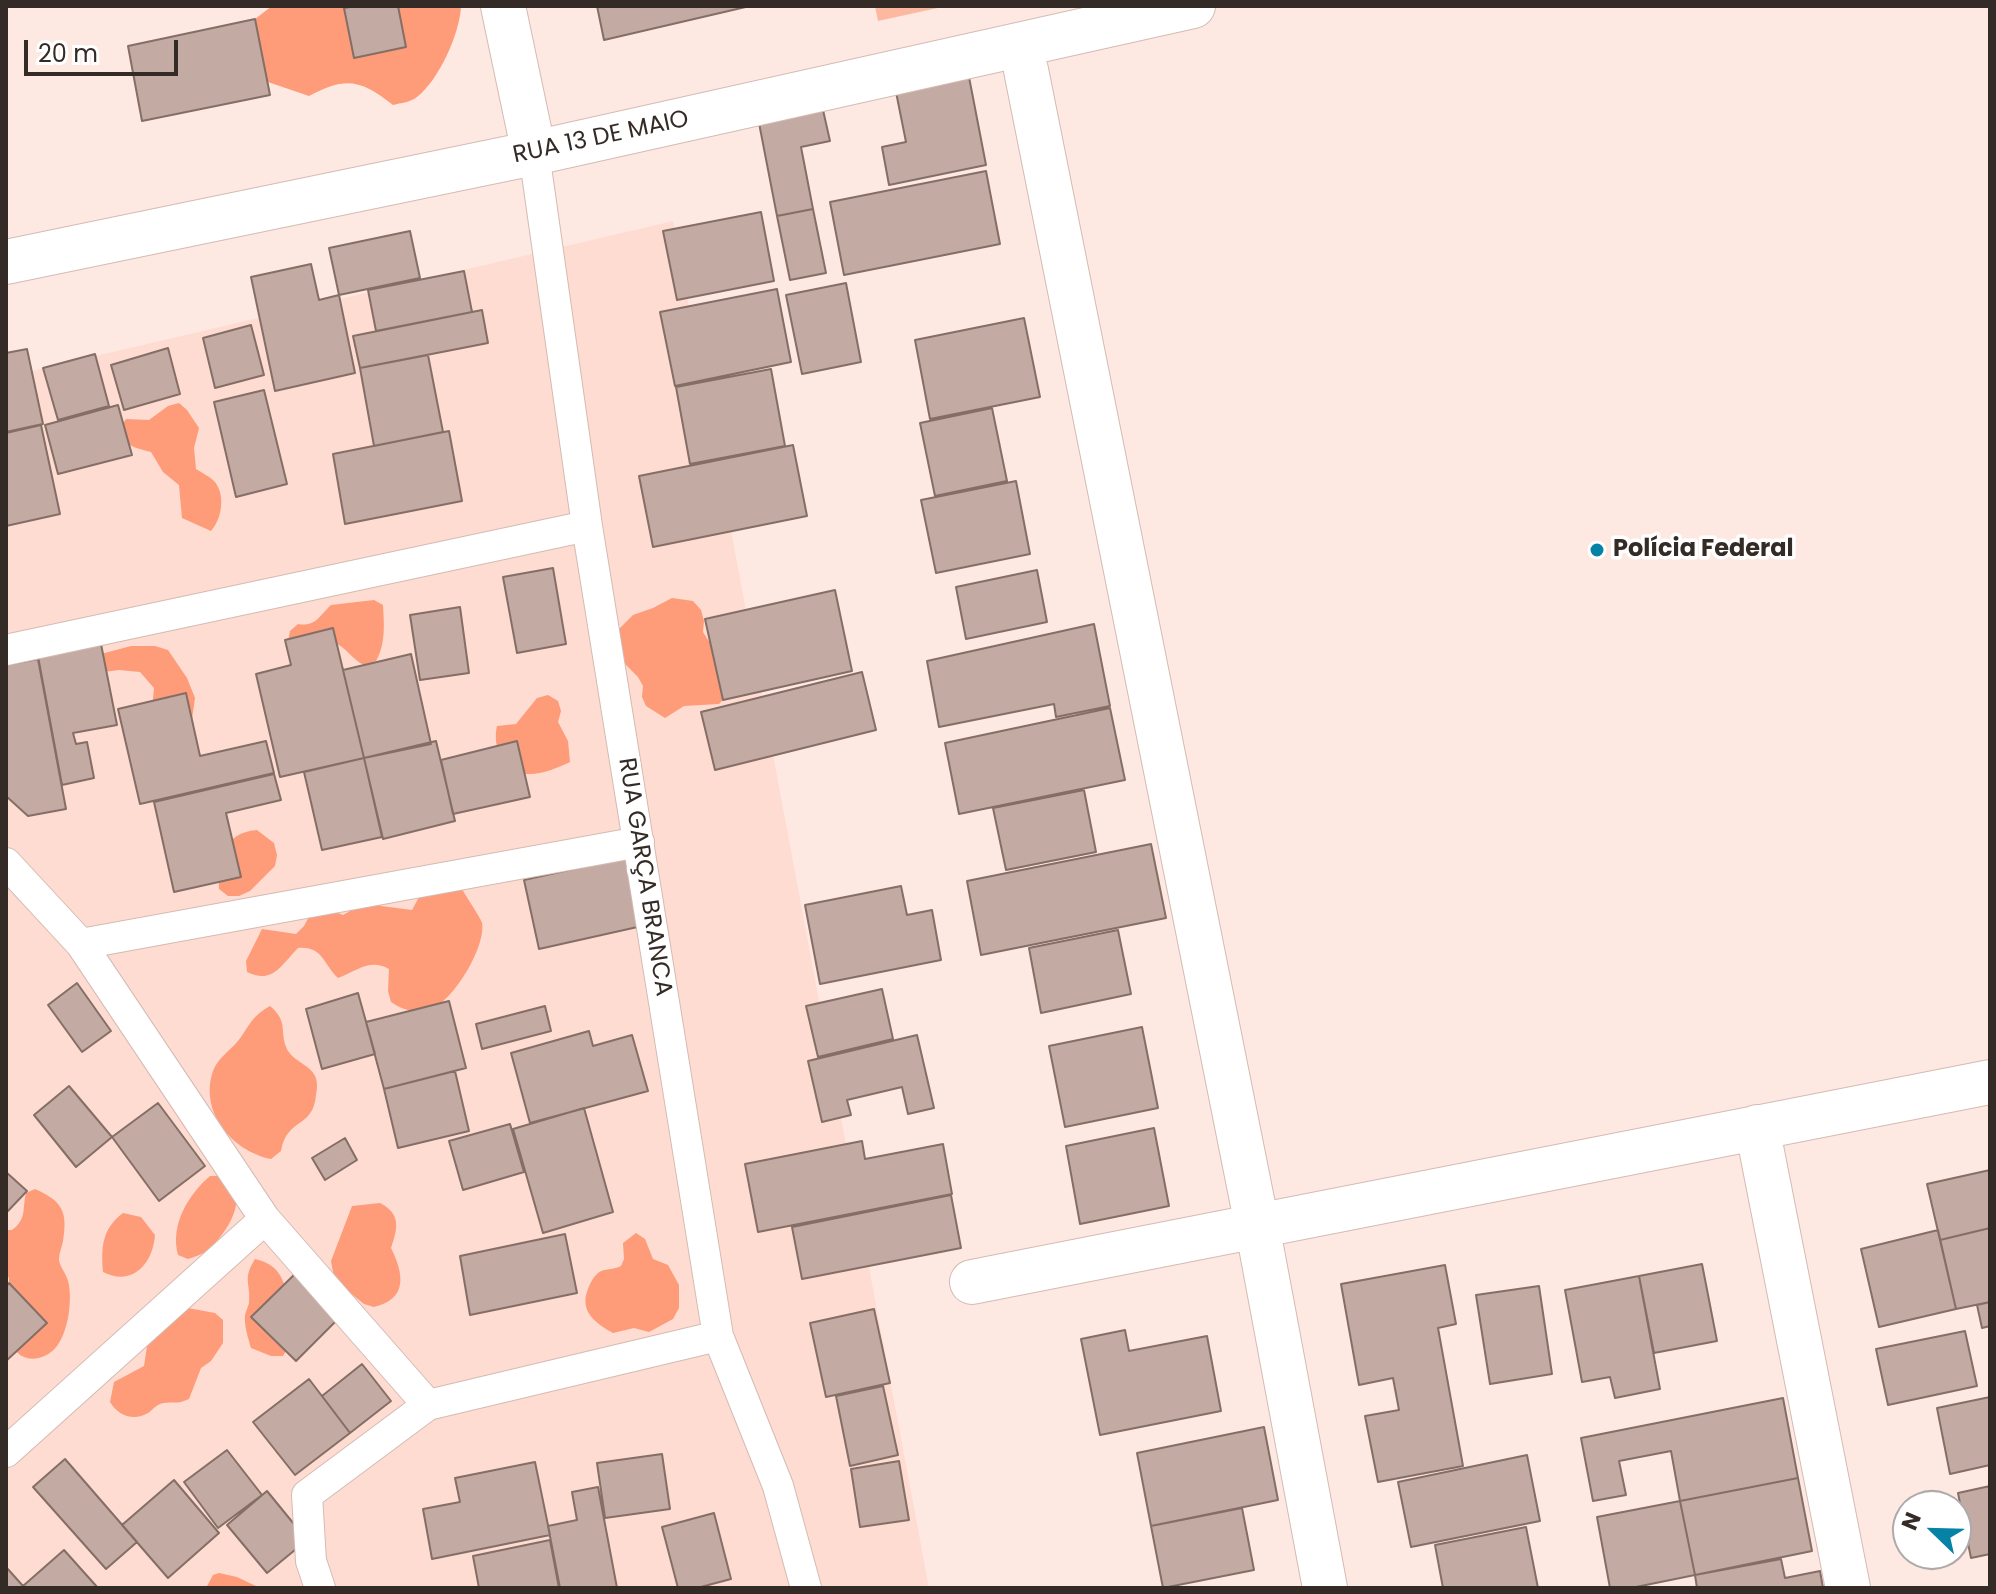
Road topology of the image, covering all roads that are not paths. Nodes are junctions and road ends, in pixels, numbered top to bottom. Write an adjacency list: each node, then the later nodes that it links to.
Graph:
1 (503, 6): 4 (street)
2 (1193, 6): 4 (street, RUA 13 DE MAIO)
3 (1026, 70): 14 (street)
4 (534, 153): 5 (street, RUA 13 DE MAIO); 6 (lane, RUA GARÇA BRANCA)
5 (6, 262)
6 (587, 526): 7 (lane); 8 (lane, RUA GARÇA BRANCA)
7 (6, 650)
8 (639, 842): 10 (lane); 16 (lane, RUA GARÇA BRANCA)
9 (6, 863): 10 (lane)
10 (81, 944): 13 (lane)
11 (1990, 1082): 12 (street)
12 (1757, 1127): 14 (street); 22 (street)
13 (265, 1219): 17 (lane); 18 (lane)
14 (1257, 1225): 15 (street); 21 (street)
15 (972, 1282)
16 (718, 1336): 17 (lane); 20 (lane, RUA GARÇA BRANCA)
17 (428, 1405): 19 (lane)
18 (6, 1452)
19 (320, 1588)
20 (806, 1588)
21 (1325, 1588)
22 (1848, 1588)

